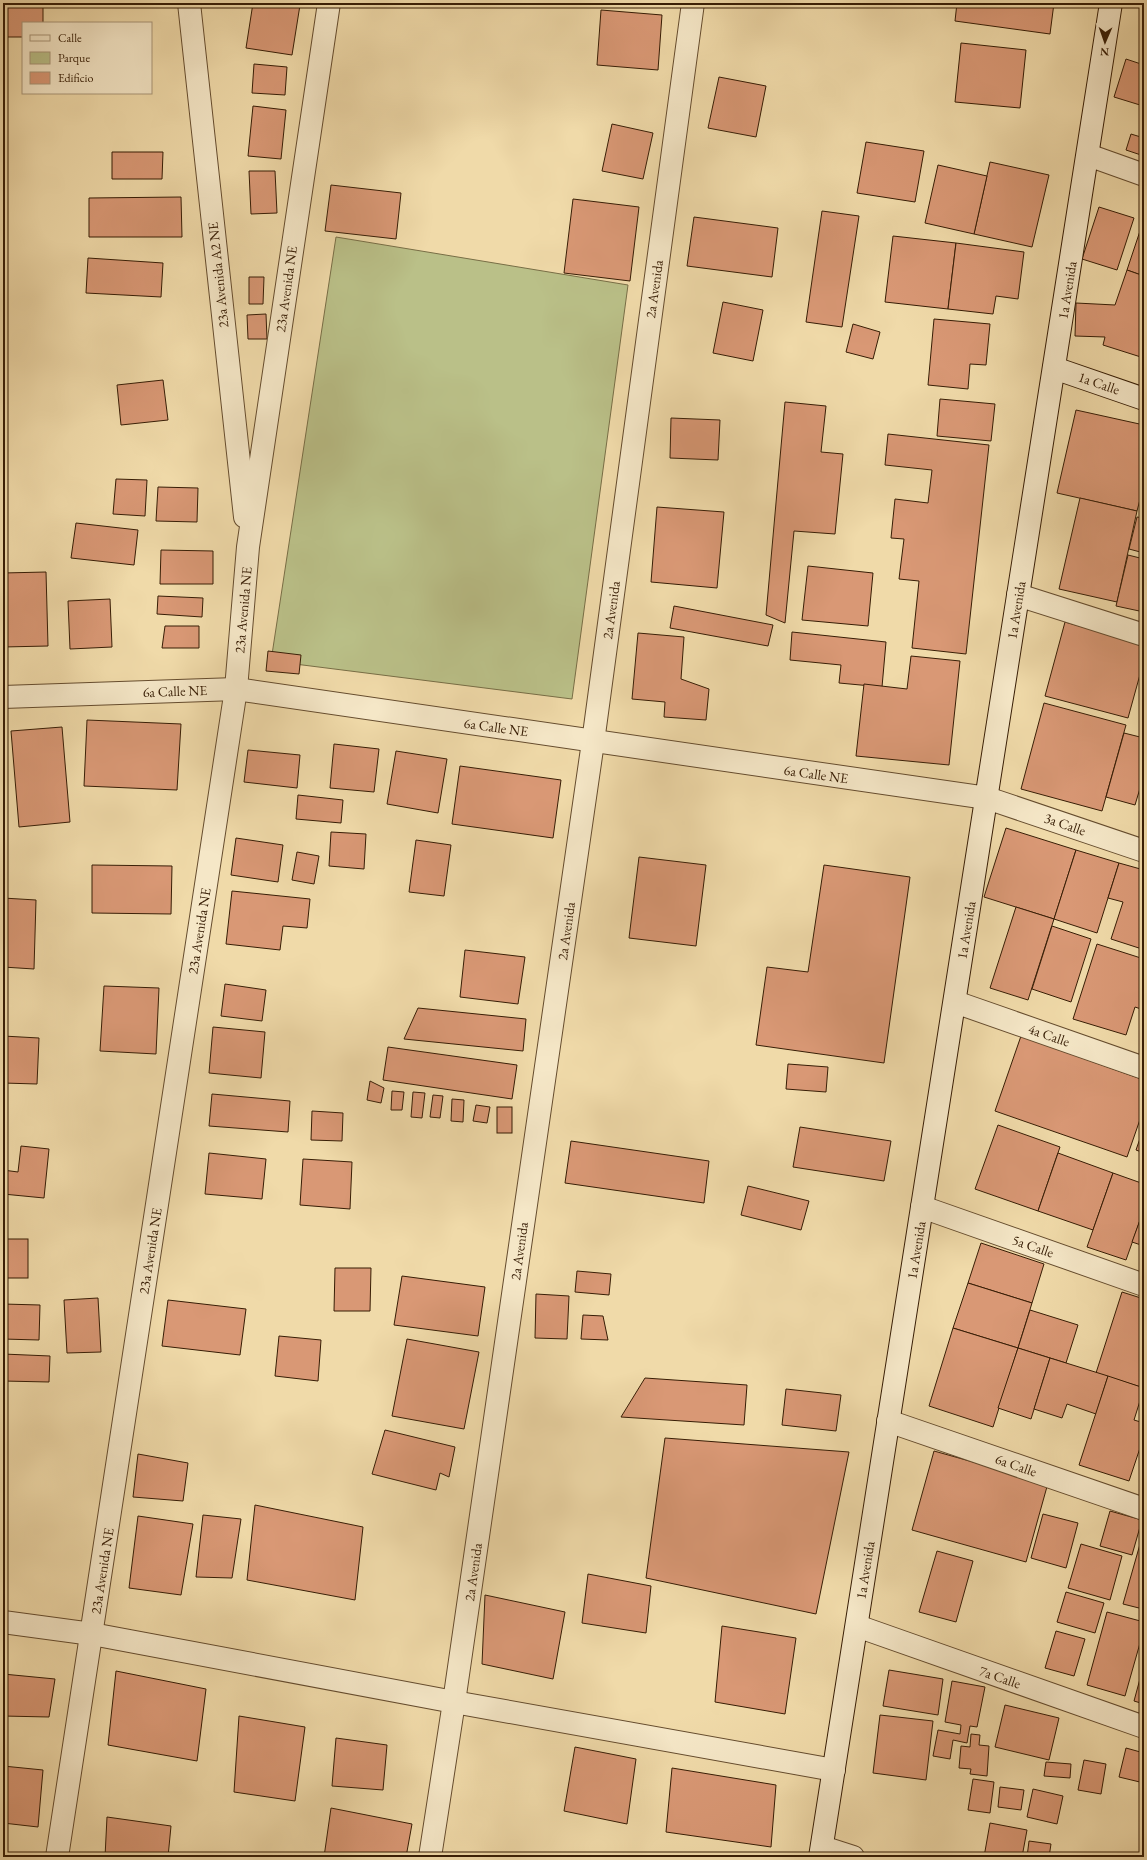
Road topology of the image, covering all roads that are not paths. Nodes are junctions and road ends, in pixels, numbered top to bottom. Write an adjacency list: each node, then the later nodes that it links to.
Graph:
1 (189, 3): 9 (street, 23a Avenida A2 NE)
2 (329, 3): 9 (street, 23a Avenida NE)
3 (693, 3): 14 (street, 2a Avenida)
4 (1112, 3): 5 (street, 1a Avenida)
5 (1088, 155): 6 (street); 7 (street, 1a Avenida)
6 (1144, 174)
7 (1054, 368): 8 (street, 1a Calle); 10 (street, 1a Avenida)
8 (1144, 398)
9 (248, 548): 12 (street, 23a Avenida NE)
10 (1018, 595): 11 (street); 15 (street, 1a Avenida)
11 (1144, 635)
12 (236, 689): 13 (street, 6a Calle NE); 14 (street, 6a Calle NE); 25 (street, 23a Avenida NE)
13 (3, 697)
14 (593, 742): 15 (street, 6a Calle NE); 26 (street, 2a Avenida)
15 (987, 798): 16 (street, 3a Calle); 17 (street, 1a Avenida)
16 (1144, 851)
17 (955, 1002): 18 (street, 4a Calle); 19 (street, 1a Avenida)
18 (1144, 1068)
19 (922, 1207): 20 (street, 5a Calle); 21 (street, 1a Avenida)
20 (1144, 1285)
21 (888, 1421): 22 (street, 6a Calle); 24 (street, 1a Avenida)
22 (1144, 1509)
23 (3, 1622): 25 (street)
24 (857, 1626): 27 (street, 7a Calle); 28 (street, 1a Avenida)
25 (92, 1634): 26 (street); 30 (street, 23a Avenida NE)
26 (454, 1702): 28 (street); 31 (street, 2a Avenida)
27 (1144, 1727)
28 (834, 1770): 29 (street, 1a Avenida)
29 (821, 1852): 32 (street)
30 (57, 1857)
31 (430, 1857)
32 (853, 1857)

